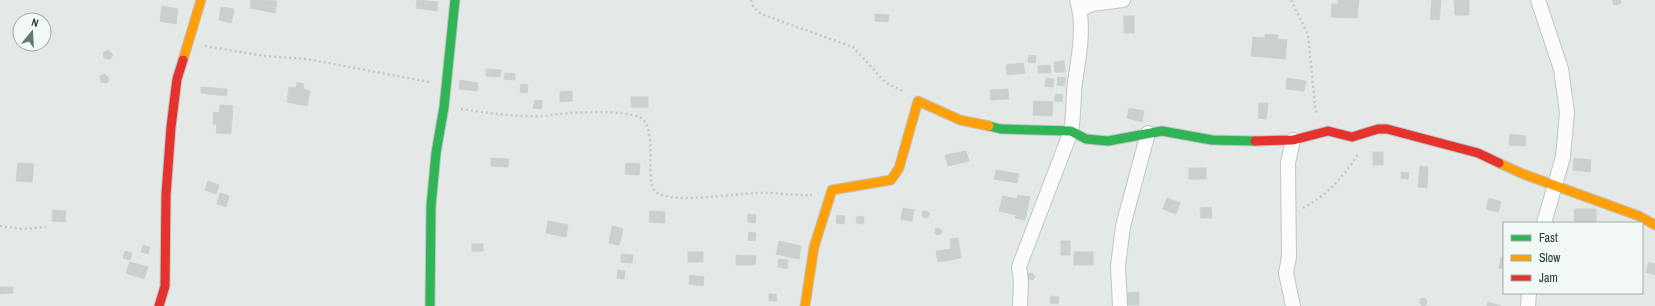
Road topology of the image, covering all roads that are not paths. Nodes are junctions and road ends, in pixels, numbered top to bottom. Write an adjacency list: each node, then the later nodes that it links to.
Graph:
1 (201, 0): 13 (street)
2 (455, 0): 14 (street)
3 (1124, 0): 5 (street)
4 (1538, 0): 9 (street)
5 (1078, 5): 6 (street)
6 (1071, 131): 7 (street); 15 (street); 16 (street)
7 (1148, 133): 8 (street); 17 (street)
8 (1293, 140): 9 (street); 18 (street)
9 (1554, 184): 10 (street); 11 (street)
10 (1544, 222)
11 (1655, 225)
12 (1530, 294): 19 (street)
13 (159, 306)
14 (430, 306)
15 (805, 306)
16 (1020, 306)
17 (1120, 306)
18 (1293, 306)
19 (1528, 306)

